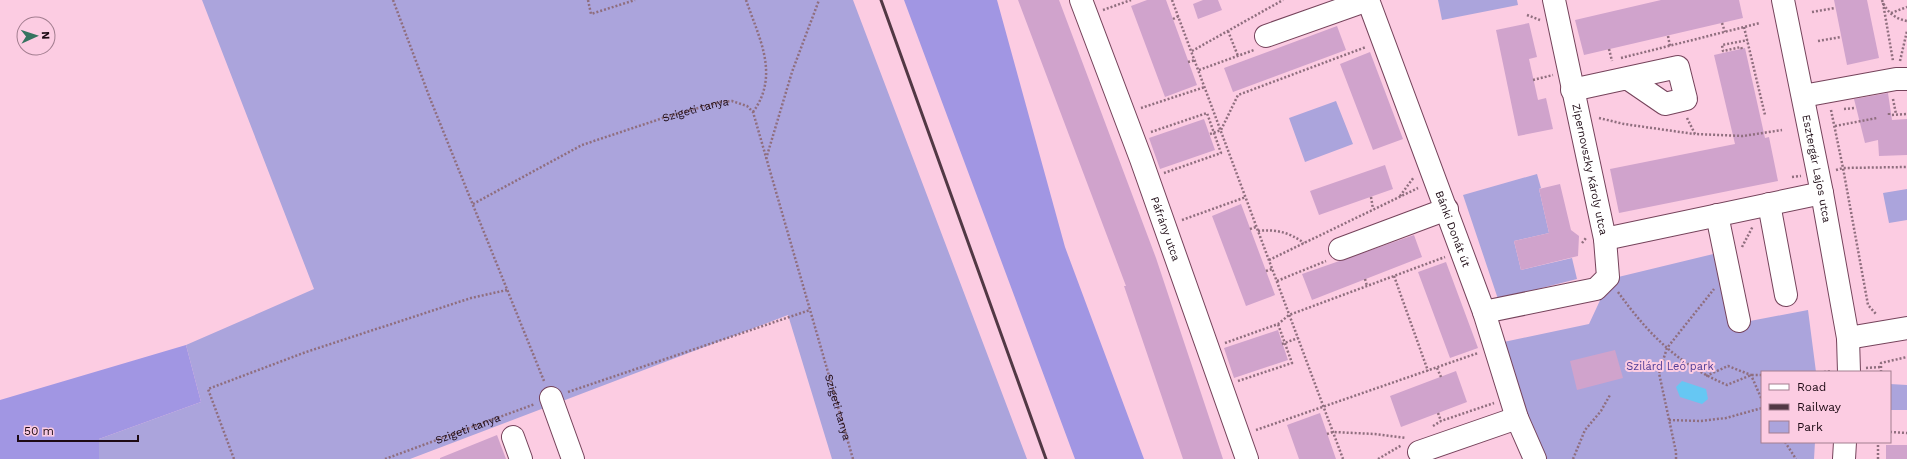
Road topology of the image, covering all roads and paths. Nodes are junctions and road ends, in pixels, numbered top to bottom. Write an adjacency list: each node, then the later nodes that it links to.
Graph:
1 (393, 0): 78 (path)
2 (588, 0): 3 (path)
3 (635, 0)
4 (746, 0): 55 (path)
5 (819, 0): 68 (path)
6 (1131, 0): 13 (path)
7 (1172, 0): 18 (path)
8 (1282, 0): 24 (path)
9 (1368, 0): 31 (street); 72 (street, Bánki Donát út)
10 (1554, 0): 50 (street, Zipernovszky Károly utca)
11 (1783, 0): 52 (street, Esztergár Lajos utca)
12 (1883, 1): 17 (path); 45 (path)
13 (1088, 6): 110 (street, Páfrány utca)
14 (1907, 7): 17 (path)
15 (1835, 8): 16 (path)
16 (1812, 12)
17 (1891, 13): 20 (path)
18 (1179, 16): 19 (path); 36 (path)
19 (1173, 19)
20 (1907, 21)
21 (1722, 23): 26 (path)
22 (1760, 23): 23 (path)
23 (1744, 27): 26 (path); 29 (path)
24 (1228, 31): 36 (path); 37 (path)
25 (1907, 31): 45 (path)
26 (1725, 32): 33 (path)
27 (1668, 36): 33 (path)
28 (1841, 37): 30 (path)
29 (1748, 40): 35 (path); 58 (path)
30 (1818, 41)
31 (1263, 42): 37 (path)
32 (1367, 46): 44 (path)
33 (1670, 46): 39 (path)
34 (1609, 49): 39 (path)
35 (1742, 49)
36 (1192, 51): 38 (path)
37 (1238, 56): 42 (path)
38 (1196, 60): 40 (path); 42 (path)
39 (1612, 61): 41 (path)
40 (1188, 62)
41 (1605, 62)
42 (1199, 70): 49 (path)
43 (1289, 71): 44 (path)
44 (1291, 75): 62 (path)
45 (1903, 76): 51 (street)
46 (1540, 78): 48 (path)
47 (1627, 78): 50 (street); 53 (street); 53 (street)
48 (1534, 80)
49 (1206, 87): 54 (path); 62 (path)
50 (1572, 90): 86 (street, Zipernovszky Károly utca)
51 (1828, 92): 52 (street); 61 (path)
52 (1803, 96): 74 (street, Esztergár Lajos utca)
53 (1680, 100): 67 (path)
54 (1140, 109)
55 (753, 112): 68 (path, Szigeti tanya); 78 (path, Szigeti tanya)
56 (1890, 114): 57 (path)
57 (1907, 114)
58 (1765, 115)
59 (1592, 116): 67 (path)
60 (1877, 118): 61 (path)
61 (1835, 126): 70 (path)
62 (1221, 130): 64 (path); 76 (path)
63 (1782, 130): 67 (path)
64 (1214, 132): 65 (path); 66 (path); 71 (path)
65 (1146, 134)
66 (1210, 134)
67 (1695, 134)
68 (766, 159): 100 (path, Szigeti tanya)
69 (1907, 167): 70 (path)
70 (1843, 168): 74 (path); 103 (path)
71 (1159, 174)
72 (1426, 177): 75 (path); 75 (path); 81 (street, Bánki Donát út)
73 (1792, 177): 74 (path)
74 (1819, 183): 79 (street, Zipernovszky Károly utca); 108 (street, Esztergár Lajos utca)
75 (1400, 196): 80 (path)
76 (1246, 197): 83 (path); 85 (path)
77 (1371, 197): 80 (path)
78 (473, 204): 98 (path)
79 (1769, 204): 82 (street, Zipernovszky Károly utca); 99 (street)
80 (1373, 209): 87 (path)
81 (1447, 209): 88 (street); 101 (street, Bánki Donát út)
82 (1717, 215): 86 (street, Zipernovszky Károly utca); 104 (street)
83 (1181, 220)
84 (1250, 229): 85 (path)
85 (1257, 229): 87 (path); 90 (path)
86 (1605, 239): 94 (street)
87 (1304, 243): 90 (path)
88 (1336, 254): 96 (path)
89 (1446, 257): 93 (path)
90 (1268, 260): 91 (path)
91 (1272, 269): 92 (path); 96 (path)
92 (1266, 271)
93 (1394, 276): 97 (path); 115 (path)
94 (1608, 277): 101 (street); 111 (path)
95 (1365, 279): 97 (path)
96 (1277, 281): 102 (path)
97 (1367, 286): 102 (path)
98 (507, 290): 124 (path); 144 (path)
99 (1786, 294)
100 (810, 310): 124 (path, Szigeti tanya); 148 (path, Szigeti tanya)
101 (1484, 312): 130 (street, Bánki Donát út)
102 (1289, 315): 105 (path); 107 (path)
103 (1878, 316)
104 (1739, 322)
105 (1278, 324): 109 (path); 110 (path)
106 (1907, 328): 108 (street)
107 (1298, 338): 109 (path); 127 (path)
108 (1848, 338): 116 (street, Esztergár Lajos utca)
109 (1283, 343): 122 (path)
110 (1208, 348): 138 (street, Páfrány utca)
111 (1667, 348): 119 (path); 131 (path)
112 (1480, 353): 114 (path)
113 (1907, 357): 117 (path)
114 (1437, 368): 115 (path); 121 (path)
115 (1428, 371): 127 (path)
116 (1849, 371)
117 (1881, 371)
118 (1761, 375): 120 (path)
119 (1706, 376): 120 (path); 120 (path)
120 (1751, 376): 125 (path)
121 (1441, 377)
122 (1232, 383)
123 (1610, 394): 153 (path)
124 (551, 398): 145 (path, Szigeti tanya); 147 (street)
125 (1761, 398)
126 (1496, 402): 132 (path)
127 (1324, 408): 134 (path); 138 (path)
128 (1761, 408): 131 (path)
129 (1438, 413): 132 (path)
130 (1517, 418): 143 (street); 152 (street, Bánki Donát út)
131 (1669, 420): 154 (path)
132 (1441, 421): 133 (path)
133 (1430, 428)
134 (1333, 432): 137 (path); 143 (path); 150 (path)
135 (1891, 432): 136 (path)
136 (1907, 433)
137 (1328, 434)
138 (1239, 436): 149 (street, Páfrány utca)
139 (513, 437): 146 (street)
140 (1786, 443): 155 (path)
141 (1845, 443): 156 (street)
142 (1878, 443): 157 (path)
143 (1413, 444): 151 (path)
144 (234, 459)
145 (385, 459)
146 (521, 459)
147 (573, 459)
148 (852, 459)
149 (1247, 459)
150 (1343, 459)
151 (1378, 459)
152 (1535, 459)
153 (1573, 459)
154 (1676, 459)
155 (1796, 459)
156 (1844, 459)
157 (1878, 459)

